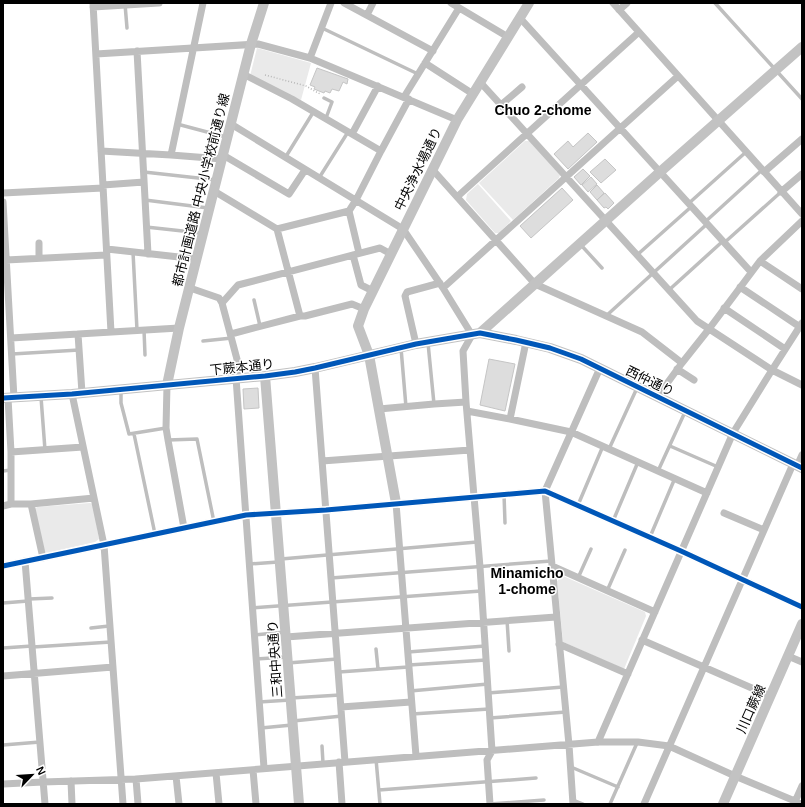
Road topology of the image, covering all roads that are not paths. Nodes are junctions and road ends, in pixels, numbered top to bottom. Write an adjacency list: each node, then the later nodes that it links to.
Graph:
1 (159, 3): 12 (street)
2 (203, 3): 24 (street)
3 (264, 3): 22 (street, 都市計画道路 中央小学校前通り線)
4 (331, 3): 19 (street)
5 (344, 3): 16 (street)
6 (373, 3): 16 (street)
7 (451, 3): 14 (street)
8 (529, 3): 17 (street, 中央浄水場通り)
9 (612, 3): 15 (street)
10 (627, 3): 15 (street)
11 (715, 3): 30 (lane)
12 (125, 4): 13 (street); 18 (lane)
13 (93, 5): 27 (street)
14 (459, 8): 21 (street); 26 (street)
15 (619, 10): 20 (street)
16 (367, 15): 26 (street)
17 (520, 18): 21 (street, 中央浄水場通り); 35 (street)
18 (127, 28)
19 (322, 28): 28 (street); 32 (lane)
20 (638, 32): 33 (street); 35 (street)
21 (508, 37): 34 (street, 中央浄水場通り)
22 (251, 44): 24 (street); 28 (street); 31 (street, 都市計画道路 中央小学校前通り線)
23 (802, 47): 30 (street)
24 (193, 48): 25 (street); 47 (street)
25 (137, 51): 27 (street); 57 (street)
26 (433, 51): 29 (street)
27 (96, 54): 54 (street)
28 (310, 58): 36 (street)
29 (425, 63): 32 (street); 38 (street)
30 (776, 70): 41 (lane); 46 (street)
31 (243, 74): 43 (street); 48 (street, 都市計画道路 中央小学校前通り線)
32 (418, 74): 40 (street)
33 (678, 76): 46 (street); 49 (street)
34 (480, 82): 38 (street, 中央浄水場通り); 42 (street)
35 (581, 84): 49 (street); 51 (street)
36 (378, 86): 40 (street); 50 (street)
37 (522, 87): 42 (street)
38 (473, 94): 45 (street, 中央浄水場通り)
39 (324, 98): 44 (lane)
40 (407, 98): 45 (street); 55 (street)
41 (802, 99)
42 (501, 105): 51 (street)
43 (314, 111): 44 (street); 60 (lane)
44 (326, 118): 50 (street)
45 (457, 120): 61 (street, 中央浄水場通り)
46 (719, 121): 56 (street); 65 (street)
47 (177, 124): 52 (lane); 58 (street)
48 (231, 124): 52 (street, 都市計画道路 中央小学校前通り線); 60 (street)
49 (620, 128): 65 (street); 67 (street)
50 (350, 133): 55 (street); 68 (lane)
51 (527, 134): 67 (street); 75 (street)
52 (228, 138): 59 (street, 都市計画道路 中央小学校前通り線)
53 (802, 139): 63 (street)
54 (101, 151): 57 (street); 71 (street)
55 (381, 151): 77 (street)
56 (746, 152): 63 (street); 79 (lane)
57 (143, 153): 58 (street); 64 (street)
58 (170, 155): 59 (street)
59 (223, 157): 62 (street); 69 (street, 都市計画道路 中央小学校前通り線)
60 (285, 158): 62 (street)
61 (432, 169): 75 (street); 88 (street, 中央浄水場通り)
62 (305, 170): 68 (street)
63 (763, 171): 73 (street); 85 (lane)
64 (144, 172): 69 (lane); 70 (street)
65 (660, 172): 79 (street); 83 (street)
66 (802, 174): 73 (street)
67 (566, 177): 83 (street); 90 (street)
68 (319, 178): 77 (street)
69 (217, 181): 72 (street, 都市計画道路 中央小学校前通り線)
70 (144, 182): 71 (street); 76 (street)
71 (103, 186): 74 (street); 94 (street)
72 (214, 191): 80 (street, 都市計画道路 中央小学校前通り線); 87 (street)
73 (782, 192): 82 (street); 91 (lane)
74 (3, 193)
75 (457, 197): 90 (street)
76 (145, 200): 80 (lane); 86 (street)
77 (356, 200): 81 (street); 88 (street)
78 (3, 202): 103 (street)
79 (690, 205): 85 (street); 99 (lane)
80 (210, 208): 89 (street, 都市計画道路 中央小学校前通り線)
81 (348, 212): 87 (street); 97 (street)
82 (802, 214)
83 (606, 221): 93 (street); 99 (street)
84 (802, 221): 102 (street)
85 (706, 223): 91 (street); 107 (lane)
86 (146, 227): 89 (lane); 96 (street)
87 (277, 229): 105 (street)
88 (403, 229): 98 (street, 中央浄水場通り); 109 (street)
89 (203, 234): 101 (street, 都市計画道路 中央小学校前通り線)
90 (496, 240): 108 (street); 109 (street)
91 (723, 242): 106 (street); 113 (lane)
92 (39, 243): 100 (street)
93 (580, 244): 104 (lane); 108 (street)
94 (106, 252): 95 (street); 100 (street); 127 (street)
95 (133, 252): 96 (street); 126 (lane)
96 (148, 254): 101 (street)
97 (356, 254): 98 (street); 105 (street); 114 (street)
98 (391, 254): 114 (street, 中央浄水場通り)
99 (637, 255): 107 (street)
100 (40, 258): 103 (street)
101 (197, 259): 111 (street, 都市計画道路 中央小学校前通り線)
102 (760, 261): 106 (street); 112 (street)
103 (5, 263): 121 (street)
104 (602, 268)
105 (288, 272): 116 (street); 119 (street)
106 (751, 272): 110 (street)
107 (653, 273): 113 (street); 120 (lane)
108 (535, 284): 120 (street); 129 (street)
109 (441, 286): 129 (street); 135 (street)
110 (740, 287): 117 (street); 122 (street)
111 (190, 288): 116 (street); 124 (street, 都市計画道路 中央小学校前通り線)
112 (802, 289)
113 (669, 290): 125 (street)
114 (373, 291): 118 (street, 中央浄水場通り)
115 (254, 300): 123 (lane)
116 (222, 303): 130 (street)
117 (724, 308): 125 (street); 137 (street)
118 (364, 309): 119 (street); 141 (street, 中央浄水場通り)
119 (300, 316): 123 (street)
120 (606, 316): 142 (street)
121 (6, 325): 131 (street)
122 (801, 325): 137 (street)
123 (260, 326): 130 (street)
124 (179, 328): 126 (street); 150 (street, 都市計画道路 中央小学校前通り線)
125 (709, 329): 142 (street); 146 (street)
126 (141, 330): 127 (street); 140 (lane)
127 (111, 332): 128 (street)
128 (78, 334): 131 (street); 138 (street)
129 (476, 334): 133 (street, 下蕨本通り); 134 (street, 西仲通り); 158 (street)
130 (231, 336): 132 (lane); 148 (street)
131 (11, 338): 139 (street)
132 (203, 341)
133 (428, 342): 135 (street, 下蕨本通り); 159 (lane)
134 (526, 342): 144 (street, 西仲通り); 164 (street)
135 (416, 344): 136 (street, 下蕨本通り)
136 (401, 347): 141 (street, 下蕨本通り); 160 (lane)
137 (785, 349): 146 (street)
138 (79, 350): 139 (lane); 154 (street)
139 (12, 354): 157 (street)
140 (145, 355)
141 (369, 355): 143 (street, 下蕨本通り); 161 (street, 中央浄水場通り)
142 (682, 363): 145 (street)
143 (315, 368): 147 (street, 下蕨本通り); 178 (street)
144 (600, 368): 152 (street, 西仲通り); 166 (street)
145 (677, 369): 149 (street); 156 (street)
146 (772, 370): 151 (street); 168 (street)
147 (265, 376): 148 (street, 下蕨本通り); 197 (street, 三和中央通り)
148 (239, 378): 150 (street, 下蕨本通り); 199 (street)
149 (694, 380)
150 (167, 385): 153 (street, 下蕨本通り); 165 (street)
151 (802, 385)
152 (638, 387): 156 (street, 西仲通り); 172 (lane)
153 (121, 389): 154 (street, 下蕨本通り); 167 (lane)
154 (77, 393): 155 (street, 下蕨本通り); 171 (street)
155 (41, 396): 157 (street, 下蕨本通り); 173 (lane)
156 (657, 397): 163 (street, 西仲通り)
157 (8, 398): 175 (street)
158 (466, 402): 159 (street); 162 (street)
159 (434, 404): 160 (street)
160 (406, 407): 161 (street)
161 (379, 409): 177 (street, 中央浄水場通り)
162 (467, 411): 164 (street); 174 (street)
163 (686, 411): 168 (street, 西仲通り); 170 (lane)
164 (510, 419): 166 (street)
165 (166, 428): 167 (lane); 169 (street)
166 (571, 432): 172 (street); 186 (street)
167 (134, 434): 205 (lane)
168 (733, 434): 180 (street, 西仲通り); 181 (street)
169 (168, 440): 201 (lane); 203 (street)
170 (670, 446): 181 (lane); 184 (lane)
171 (83, 447): 173 (street); 190 (street)
172 (606, 447): 179 (street); 194 (lane)
173 (45, 450): 175 (street)
174 (470, 450): 177 (street); 189 (street)
175 (11, 452): 182 (street)
176 (802, 455): 180 (street)
177 (388, 457): 178 (street); 191 (street, 中央浄水場通り)
178 (322, 461): 196 (street)
179 (638, 462): 184 (street); 200 (lane)
180 (797, 466): 204 (street)
181 (718, 467): 187 (street)
182 (11, 470): 183 (lane); 192 (street)
183 (3, 471)
184 (658, 471): 185 (street)
185 (675, 478): 187 (street); 206 (lane)
186 (545, 491): 188 (street); 194 (street); 218 (street)
187 (707, 493): 212 (street)
188 (504, 494): 189 (street); 202 (lane)
189 (474, 497): 191 (street); 207 (street)
190 (94, 498): 193 (street); 208 (street)
191 (396, 503): 196 (street); 209 (street)
192 (12, 504): 193 (street); 195 (street)
193 (31, 504): 214 (street)
194 (578, 505): 200 (street)
195 (3, 506)
196 (326, 510): 197 (street); 213 (street)
197 (277, 513): 199 (street); 215 (street, 三和中央通り)
198 (724, 513): 204 (street)
199 (246, 515): 201 (street); 217 (street)
200 (613, 521): 206 (street)
201 (214, 522): 203 (street)
202 (505, 523)
203 (184, 528): 205 (street)
204 (764, 530): 224 (street)
205 (155, 534): 208 (street)
206 (650, 537): 212 (street)
207 (477, 542): 209 (lane); 220 (street)
208 (104, 545): 214 (street); 240 (street)
209 (399, 549): 213 (lane); 221 (street)
210 (591, 549): 223 (lane)
211 (625, 550): 226 (lane)
212 (681, 551): 224 (street); 235 (street)
213 (329, 555): 215 (lane); 222 (street)
214 (43, 558): 216 (street)
215 (280, 560): 217 (lane); 232 (street, 三和中央通り)
216 (26, 562): 219 (street); 229 (street)
217 (249, 564): 234 (street)
218 (551, 564): 220 (lane); 223 (street); 236 (street)
219 (3, 566)
220 (480, 567): 221 (lane); 225 (street)
221 (401, 573): 222 (lane); 227 (street)
222 (331, 578): 230 (street)
223 (578, 578): 226 (street)
224 (742, 579): 233 (street); 263 (street)
225 (481, 591): 227 (lane); 238 (street)
226 (606, 591): 235 (street)
227 (403, 597): 230 (lane); 242 (street)
228 (52, 598): 229 (lane)
229 (29, 600): 231 (lane); 249 (street)
230 (333, 602): 232 (lane); 243 (street)
231 (3, 603)
232 (284, 606): 234 (lane); 245 (street, 三和中央通り)
233 (802, 606)
234 (252, 608): 244 (street)
235 (655, 612): 246 (street)
236 (556, 617): 237 (street); 248 (street)
237 (507, 620): 238 (street); 253 (lane)
238 (483, 622): 242 (street); 250 (street)
239 (802, 624): 255 (street, 川口蕨線)
240 (110, 626): 241 (lane); 247 (street)
241 (91, 628)
242 (406, 628): 243 (street); 254 (street)
243 (335, 633): 245 (street); 257 (street)
244 (254, 635): 245 (lane); 256 (street)
245 (286, 635): 258 (street, 三和中央通り)
246 (642, 640): 263 (street); 267 (street)
247 (111, 642): 249 (lane); 262 (street)
248 (559, 644): 267 (street); 270 (street)
249 (33, 646): 251 (lane); 266 (street)
250 (485, 646): 254 (lane); 259 (street)
251 (3, 648)
252 (376, 649): 264 (lane)
253 (509, 651)
254 (407, 652): 261 (street)
255 (788, 656): 260 (street); 274 (street, 川口蕨線)
256 (256, 659): 258 (lane); 276 (street)
257 (337, 659): 258 (lane); 265 (street)
258 (288, 660): 275 (street, 三和中央通り)
259 (486, 660): 261 (lane); 269 (street)
260 (802, 662)
261 (408, 666): 264 (lane); 271 (street)
262 (113, 667): 266 (street); 307 (street)
263 (704, 668): 274 (street); 292 (street)
264 (378, 669): 265 (lane)
265 (339, 672): 273 (street)
266 (34, 674): 268 (street); 286 (street)
267 (628, 674): 287 (street)
268 (3, 676)
269 (488, 684): 271 (lane); 272 (street)
270 (563, 687): 272 (lane); 280 (street)
271 (410, 691): 277 (street)
272 (488, 693): 279 (street)
273 (340, 695): 275 (lane); 278 (street)
274 (770, 696): 304 (street, 川口蕨線)
275 (291, 699): 276 (lane); 284 (street, 三和中央通り)
276 (259, 702): 285 (street)
277 (411, 702): 278 (street); 281 (street)
278 (341, 707): 282 (street)
279 (489, 708): 281 (lane); 283 (street)
280 (566, 712): 283 (lane); 290 (street)
281 (412, 714): 294 (street)
282 (342, 716): 284 (lane); 296 (street)
283 (490, 718): 293 (street)
284 (293, 723): 285 (lane); 298 (street, 三和中央通り)
285 (261, 728): 300 (street)
286 (40, 742): 289 (lane); 309 (street)
287 (598, 742): 288 (street); 290 (street)
288 (638, 742): 292 (street); 313 (lane)
289 (3, 745)
290 (569, 745): 293 (street); 299 (street)
291 (322, 746): 297 (lane)
292 (669, 746): 304 (street); 331 (street)
293 (492, 751): 294 (street); 310 (street)
294 (416, 756): 295 (street)
295 (376, 759): 296 (street); 314 (lane)
296 (342, 762): 297 (street); 326 (street)
297 (323, 763): 298 (street)
298 (296, 766): 300 (street); 325 (street, 三和中央通り)
299 (570, 767): 313 (lane); 316 (street)
300 (264, 768): 301 (street)
301 (253, 770): 302 (street); 324 (street)
302 (216, 773): 303 (street); 323 (street)
303 (176, 776): 306 (street); 322 (street)
304 (735, 776): 317 (street); 332 (street, 川口蕨線)
305 (536, 778): 310 (lane)
306 (136, 779): 307 (street); 321 (street)
307 (121, 780): 308 (street); 320 (street)
308 (71, 781): 309 (street); 319 (street)
309 (43, 782): 311 (street); 318 (street)
310 (488, 782): 314 (lane); 328 (street)
311 (3, 784)
312 (802, 786): 317 (street)
313 (618, 787): 330 (lane)
314 (379, 790): 327 (lane)
315 (544, 800): 328 (lane)
316 (573, 802): 329 (lane)
317 (797, 803)
318 (45, 804)
319 (72, 804)
320 (123, 804)
321 (138, 804)
322 (178, 804)
323 (219, 804)
324 (256, 804)
325 (299, 804)
326 (342, 804)
327 (380, 804)
328 (490, 804)
329 (583, 804)
330 (610, 804)
331 (644, 804)
332 (723, 804)

